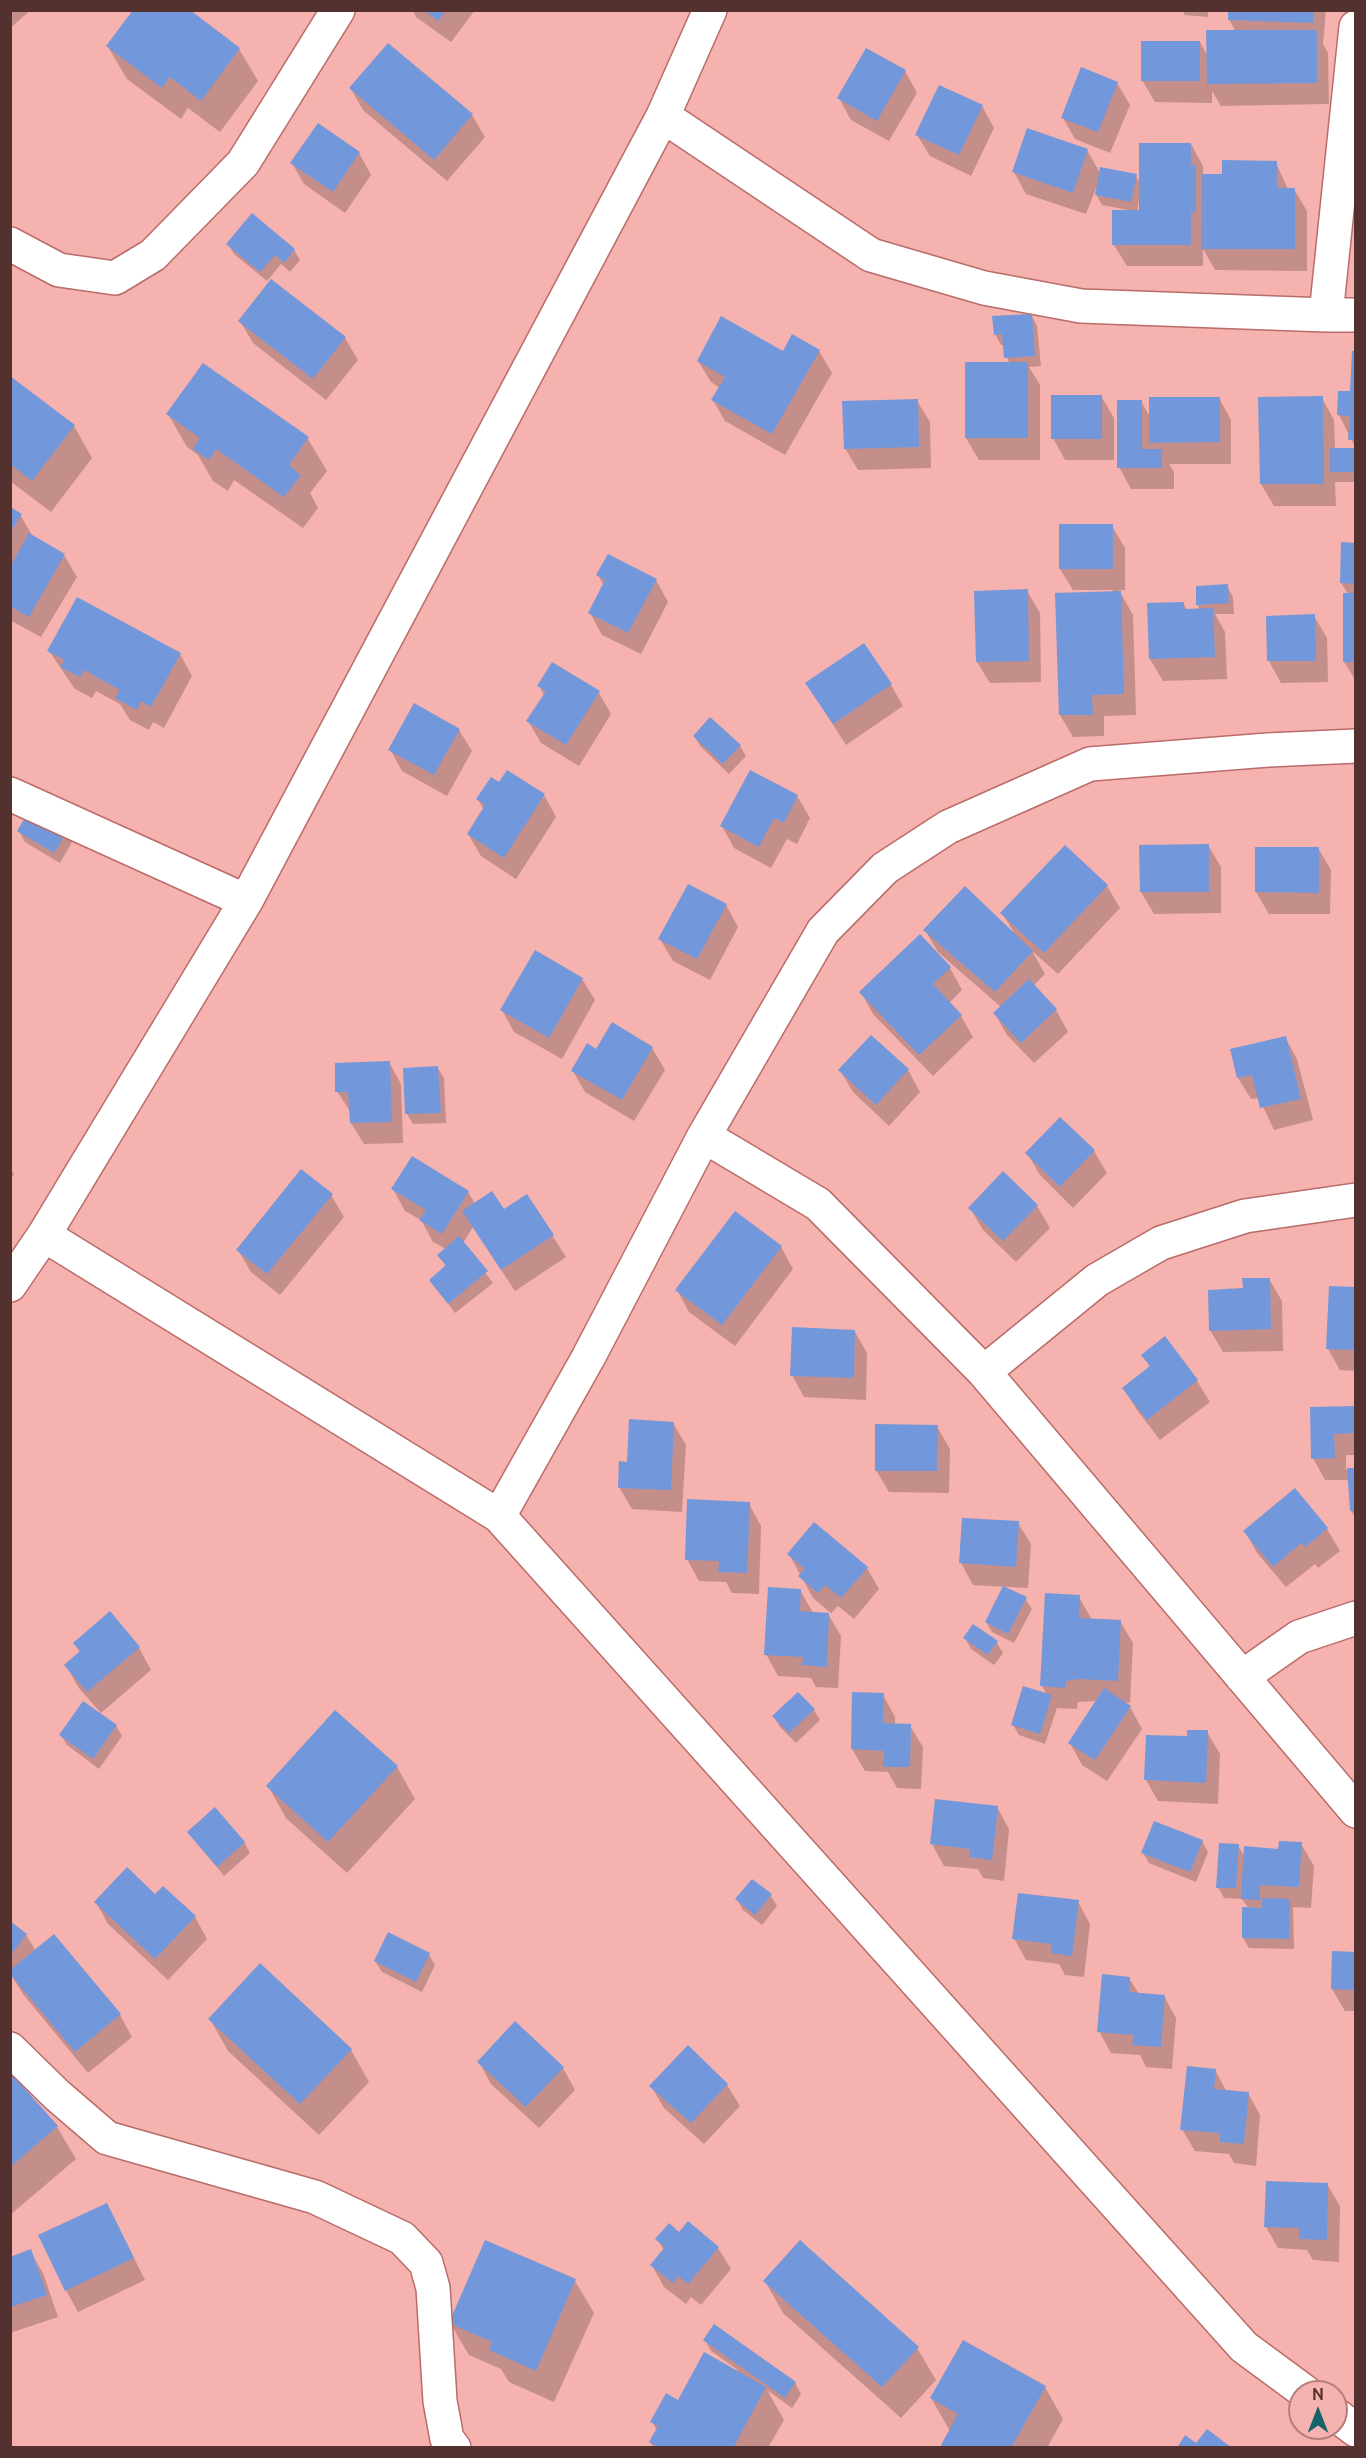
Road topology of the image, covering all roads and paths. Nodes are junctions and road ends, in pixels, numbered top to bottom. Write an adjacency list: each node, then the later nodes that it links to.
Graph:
1 (338, 10): 5 (street)
2 (710, 10): 4 (street)
3 (1356, 27): 6 (street)
4 (663, 116): 6 (street); 9 (street)
5 (10, 244)
6 (1341, 315)
7 (1356, 747): 10 (street)
8 (10, 794): 9 (street)
9 (246, 901): 12 (street)
10 (704, 1136): 14 (street); 15 (street)
11 (1356, 1200): 14 (street)
12 (44, 1235): 13 (street); 15 (street)
13 (10, 1285)
14 (984, 1372): 17 (street)
15 (500, 1516): 20 (street)
16 (1356, 1618): 17 (street)
17 (1242, 1677): 18 (street)
18 (1356, 1811)
19 (10, 2049): 21 (street)
20 (1289, 2380)
21 (454, 2448)

